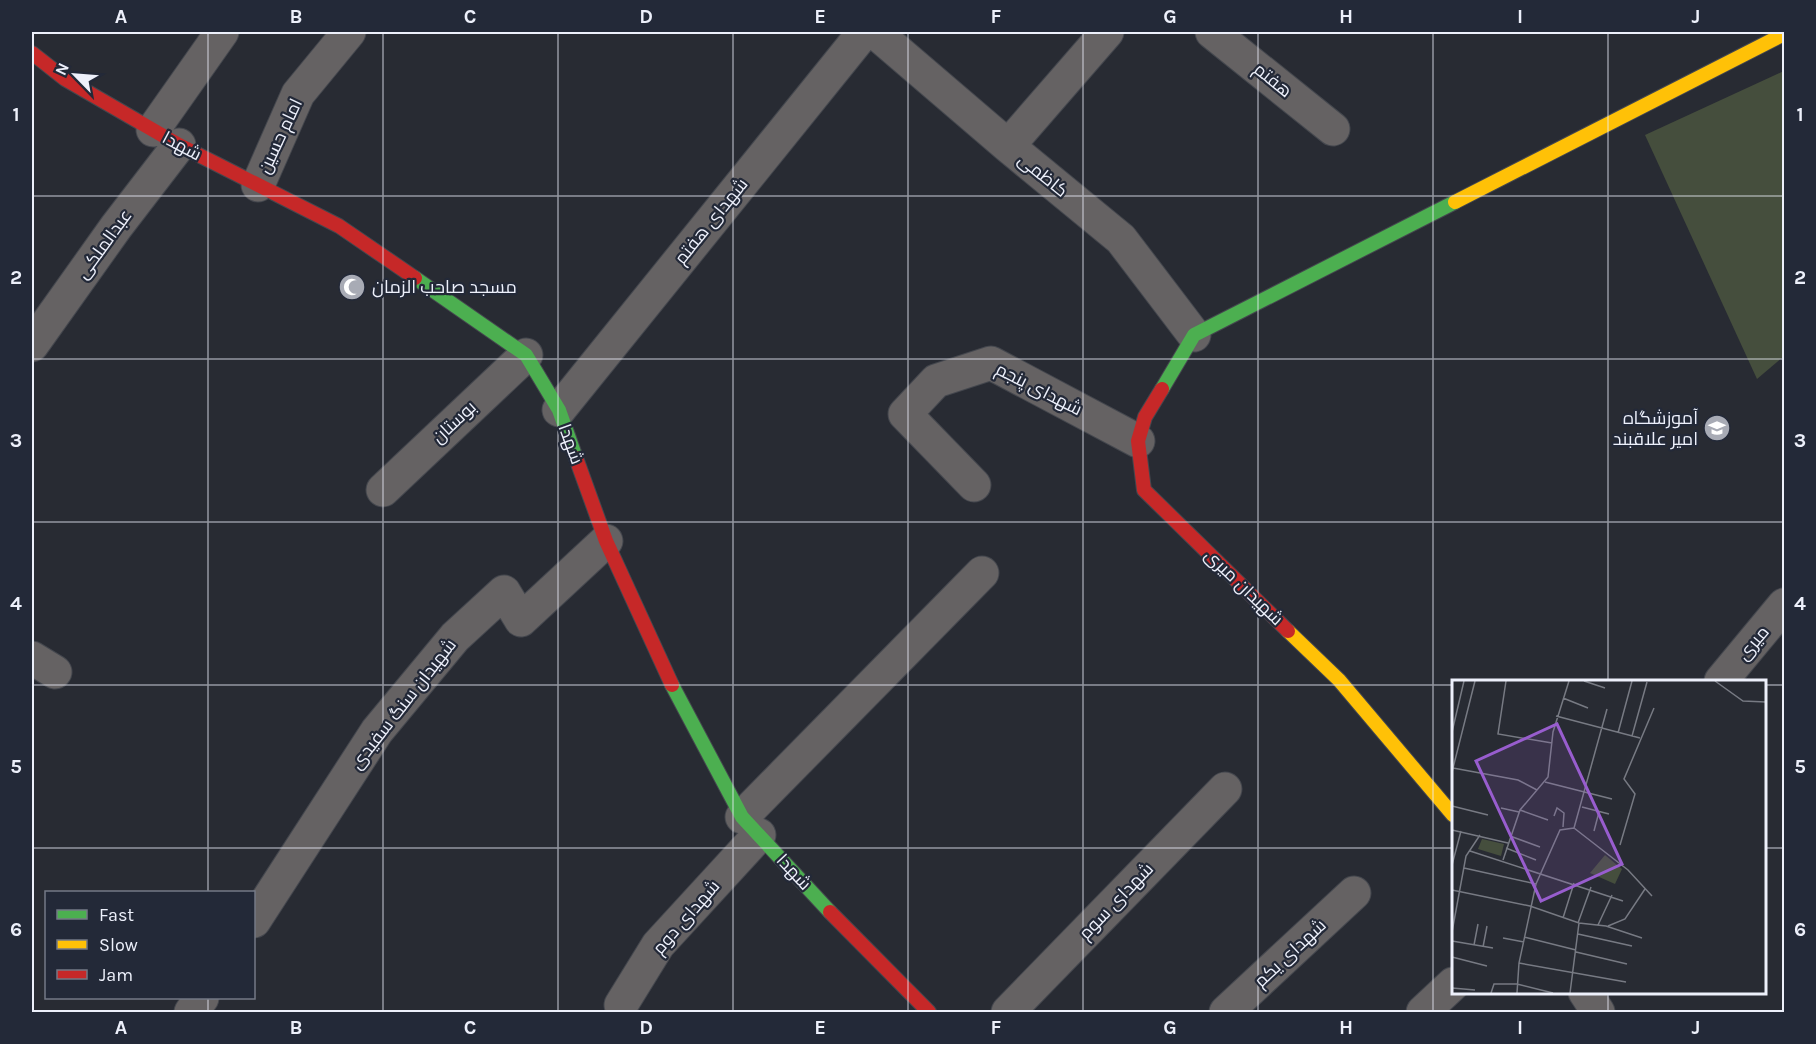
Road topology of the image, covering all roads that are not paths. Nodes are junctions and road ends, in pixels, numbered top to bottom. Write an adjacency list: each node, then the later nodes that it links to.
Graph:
1 (222, 32): 10 (street, عبدالملکی)
2 (349, 32): 12 (street, امام حسین)
3 (864, 32): 16 (street, شهدای هفتم)
4 (876, 32): 11 (street, کاظمی)
5 (1107, 32): 11 (street)
6 (1212, 32): 9 (street, هفتم)
7 (1785, 34): 13 (street)
8 (32, 53): 10 (street, شهدا)
9 (1333, 129)
10 (166, 138): 12 (street, شهدا); 14 (street, عبدالملکی)
11 (1008, 146): 13 (street, کاظمی)
12 (258, 185): 15 (street, شهدا)
13 (1194, 335): 17 (street, شهیدان میری)
14 (33, 340)
15 (526, 355): 16 (street, شهدا); 19 (street, بوستان)
16 (559, 410): 20 (street, شهدا)
17 (1138, 441): 18 (street, شهدای پنجم); 25 (street, شهیدان میری)
18 (974, 485)
19 (383, 490)
20 (606, 541): 26 (street, شهدا); 28 (street, شهیدان سنگ سفیدی)
21 (982, 573): 26 (street)
22 (1785, 605): 23 (street, میری)
23 (1722, 680)
24 (1225, 789): 35 (street, شهدای سوم)
25 (1452, 814)
26 (751, 826): 32 (street, شهدای دوم); 34 (street, شهدا)
27 (1354, 893): 36 (street, شهدای یکم)
28 (255, 919)
29 (1452, 985): 37 (street)
30 (1586, 993): 38 (street)
31 (201, 999): 33 (street)
32 (621, 1005)
33 (191, 1012)
34 (929, 1012)
35 (1008, 1012)
36 (1227, 1012)
37 (1423, 1012)
38 (1598, 1012)

